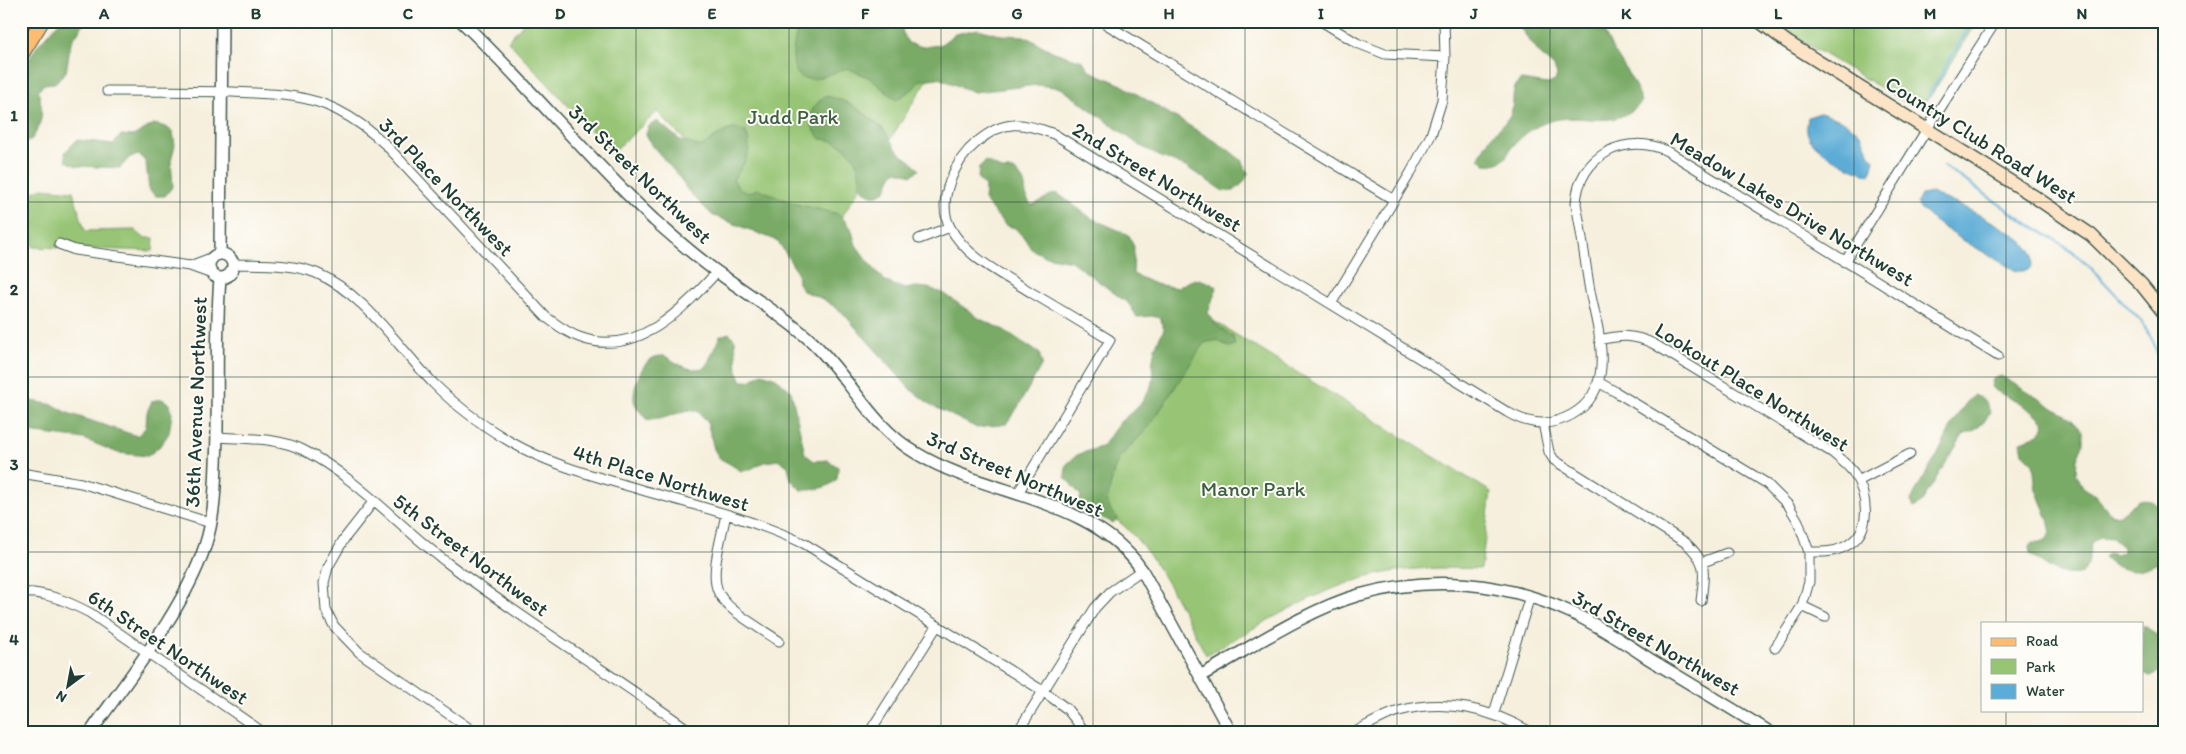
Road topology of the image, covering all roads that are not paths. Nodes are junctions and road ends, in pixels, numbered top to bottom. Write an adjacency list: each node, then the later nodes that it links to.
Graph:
1 (42, 21): 9 (main road)
2 (222, 21): 12 (street, 36th Avenue Northwest)
3 (460, 21): 22 (street, 3rd Street Northwest)
4 (1101, 21): 14 (street)
5 (1321, 21): 10 (street)
6 (1444, 21): 10 (street)
7 (1759, 21): 13 (main road, Country Club Road West)
8 (1996, 21): 13 (street)
9 (21, 55)
10 (1445, 57): 14 (street)
11 (107, 91): 12 (street, 3rd Place Northwest)
12 (222, 92): 18 (street, 36th Avenue Northwest); 22 (street, 3rd Place Northwest)
13 (1927, 129): 19 (street); 25 (main road, Country Club Road West)
14 (1394, 200): 24 (street)
15 (950, 226): 16 (street); 24 (street, 2nd Street Northwest); 34 (street)
16 (918, 239)
17 (59, 244): 21 (street)
18 (215, 255): 20 (street); 21 (street); 23 (street, 36th Avenue Northwest)
19 (1845, 262): 26 (street, Meadow Lakes Drive Northwest); 27 (street, Meadow Lakes Drive Northwest)
20 (234, 264): 23 (street, 36th Avenue Northwest); 36 (street, 4th Place Northwest)
21 (190, 266): 23 (street)
22 (717, 272): 34 (street, 3rd Street Northwest)
23 (216, 276): 30 (street, 36th Avenue Northwest)
24 (1331, 304): 29 (street, Meadow Lakes Drive Northwest)
25 (2165, 314)
26 (1599, 340): 28 (street, Meadow Lakes Drive Northwest); 33 (street, Lookout Place Northwest)
27 (1998, 356)
28 (1598, 382): 29 (street, Meadow Lakes Drive Northwest); 38 (street)
29 (1543, 423): 40 (street)
30 (218, 437): 35 (street, 5th Street Northwest); 37 (street, 36th Avenue Northwest)
31 (1910, 454): 33 (street)
32 (21, 473): 37 (street)
33 (1858, 481): 38 (street, Lookout Place Northwest)
34 (1018, 493): 41 (street, 3rd Street Northwest)
35 (373, 502): 56 (street); 57 (street, 5th Street Northwest)
36 (726, 515): 47 (street, 4th Place Northwest); 48 (street)
37 (210, 523): 50 (street, 36th Avenue Northwest)
38 (1809, 552): 45 (street)
39 (1727, 553): 40 (street)
40 (1702, 562): 44 (street)
41 (1142, 570): 51 (street, 3rd Street Northwest); 52 (street)
42 (21, 593): 50 (street, 6th Street Northwest)
43 (1530, 596): 51 (street, 3rd Street Northwest); 53 (street); 64 (street, 3rd Street Northwest)
44 (1701, 602)
45 (1802, 606): 46 (street); 49 (street)
46 (1825, 617)
47 (937, 626): 52 (street, 4th Place Northwest); 58 (street)
48 (779, 640)
49 (1775, 648)
50 (146, 652): 54 (street, 36th Avenue Northwest); 55 (street, 6th Street Northwest)
51 (1200, 676): 61 (street)
52 (1043, 691): 59 (street); 60 (street, 4th Place Northwest)
53 (1494, 713): 62 (street); 63 (street)
54 (90, 733)
55 (264, 733)
56 (476, 733)
57 (693, 733)
58 (869, 733)
59 (1017, 733)
60 (1086, 733)
61 (1231, 733)
62 (1353, 733)
63 (1532, 733)
64 (1771, 733)

